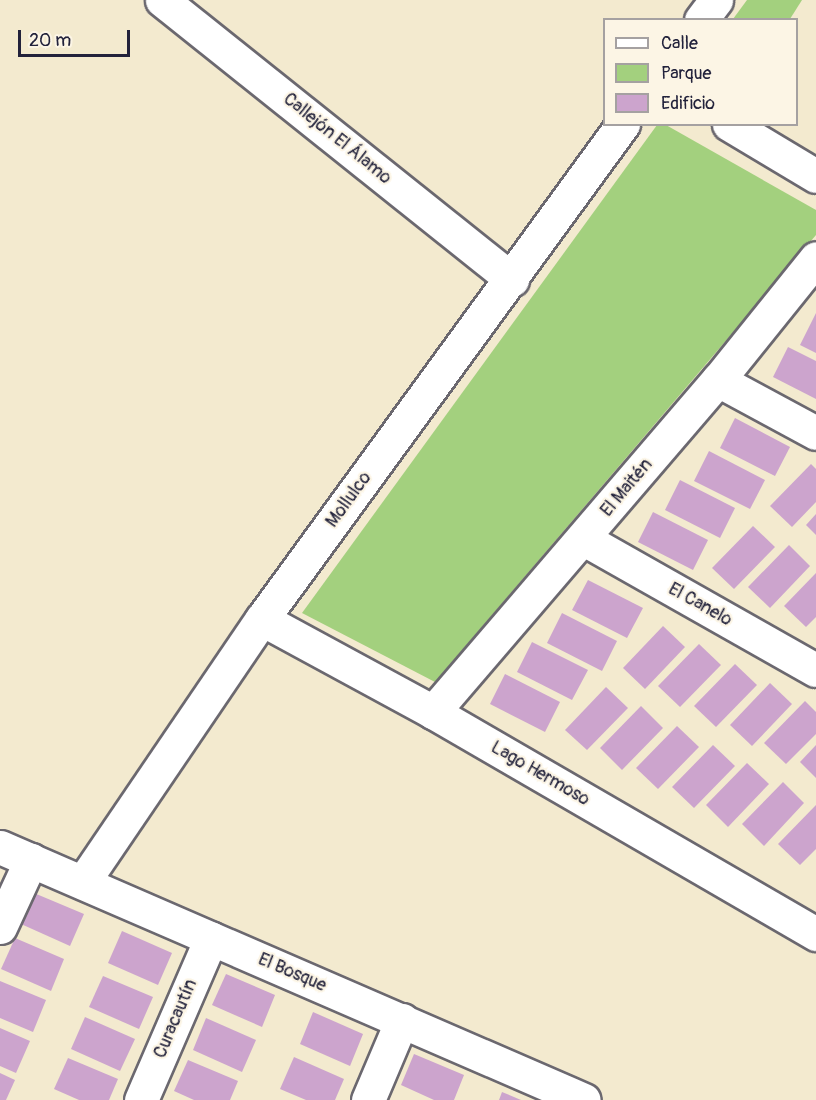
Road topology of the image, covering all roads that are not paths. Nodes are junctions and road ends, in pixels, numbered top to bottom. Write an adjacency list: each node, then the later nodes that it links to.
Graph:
1 (162, 0): 8 (street, Callejón El Álamo)
2 (716, 0): 3 (street)
3 (702, 18)
4 (622, 126): 8 (street, Mollulco)
5 (732, 126): 6 (street)
6 (816, 176)
7 (816, 258): 9 (street, El Maitén)
8 (512, 279): 12 (street, Mollulco)
9 (718, 380): 10 (street); 11 (street, El Maitén)
10 (816, 433)
11 (584, 539): 13 (street, El Canelo); 14 (street, El Maitén)
12 (262, 620): 14 (street, Lago Hermoso); 17 (street, Mollulco)
13 (816, 670)
14 (432, 712): 19 (street, Lago Hermoso)
15 (0, 847): 16 (street, El Bosque)
16 (30, 860): 17 (street, El Bosque); 18 (street)
17 (83, 882): 20 (street, El Bosque)
18 (0, 927)
19 (816, 934)
20 (211, 938): 21 (street, El Bosque); 22 (street, Curacautín)
21 (402, 1020): 23 (street); 24 (street, El Bosque)
22 (141, 1100)
23 (368, 1100)
24 (584, 1100)

